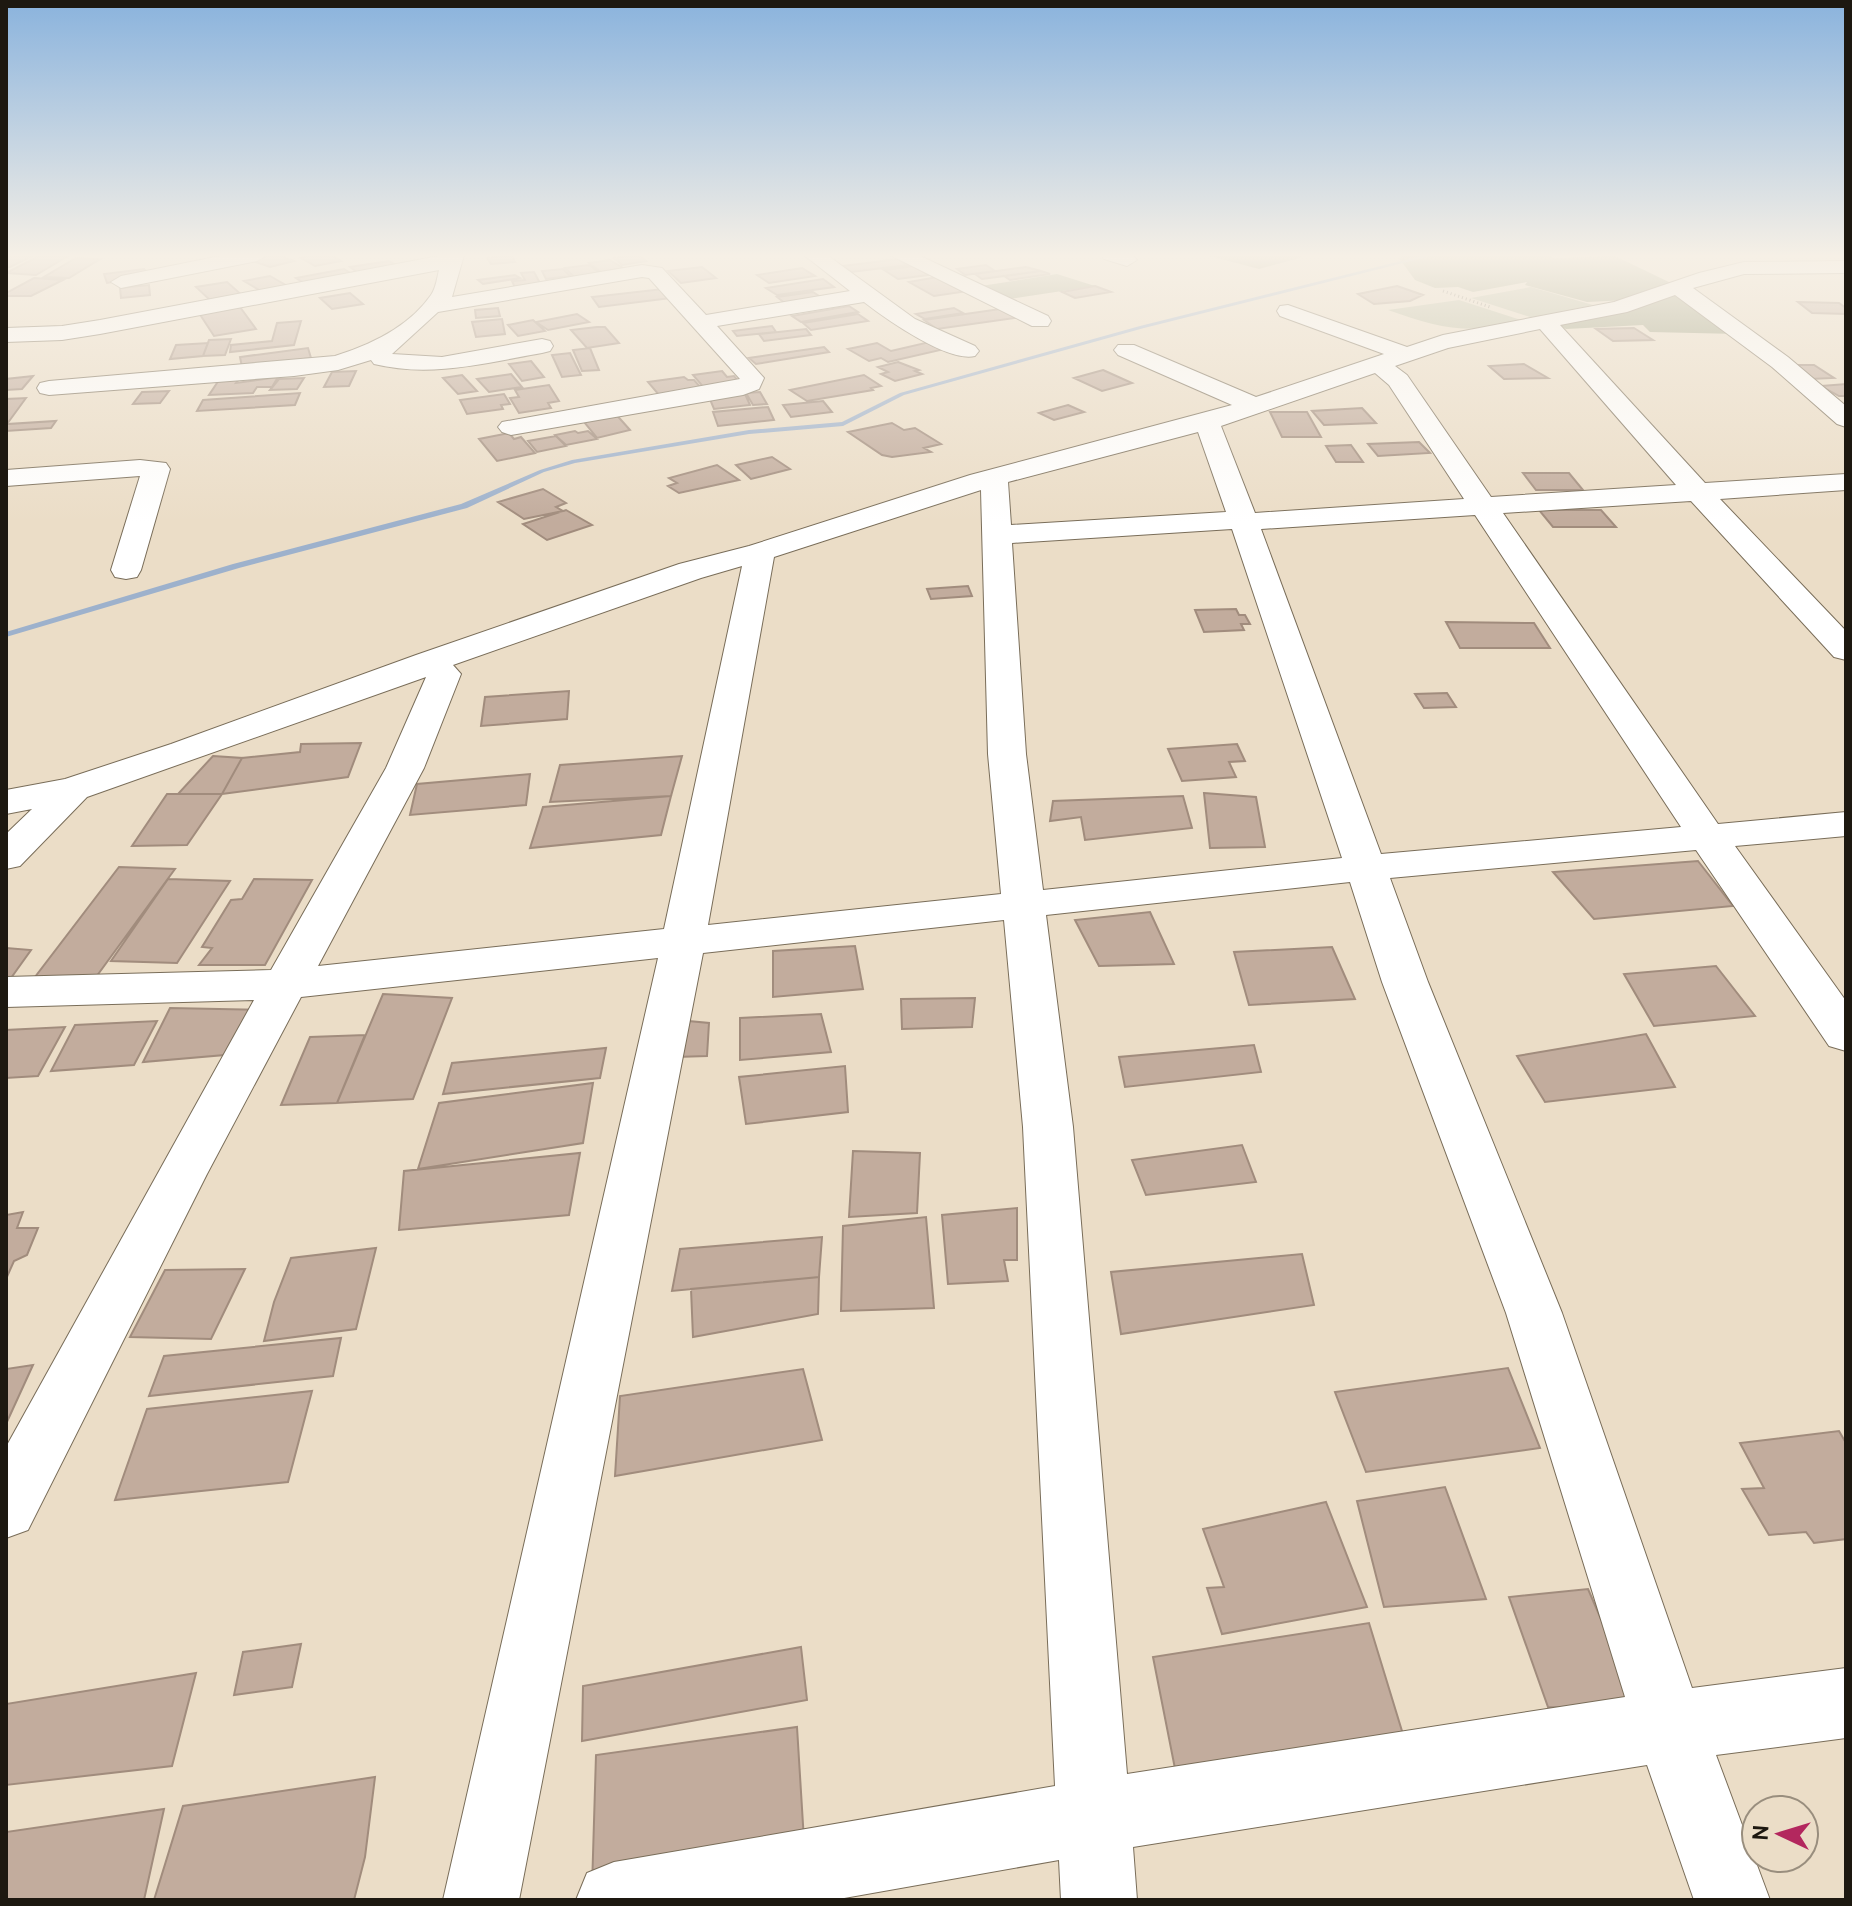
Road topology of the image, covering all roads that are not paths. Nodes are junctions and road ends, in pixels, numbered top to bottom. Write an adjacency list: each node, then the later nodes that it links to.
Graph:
1 (388, 344): 9 (street)
2 (723, 344): 18 (street)
3 (951, 344): 11 (street)
4 (1378, 344): 12 (street)
5 (1437, 344): 12 (street)
6 (1565, 344): 22 (street)
7 (1755, 344): 16 (street)
8 (542, 346): 9 (street)
9 (379, 350): 14 (street)
10 (1126, 350): 15 (street)
11 (967, 351)
12 (1405, 354): 13 (street)
13 (1377, 363): 15 (street); 23 (street)
14 (49, 388)
15 (1255, 406): 17 (street)
16 (1846, 419)
17 (1207, 422): 20 (street); 24 (street)
18 (511, 427)
19 (6, 478): 27 (street)
20 (994, 478): 25 (street); 26 (street)
21 (1846, 482): 22 (street)
22 (1696, 490): 23 (street); 28 (street)
23 (1481, 505): 24 (street); 33 (street)
24 (1243, 521): 25 (street); 35 (street)
25 (997, 535): 36 (street)
26 (760, 552): 29 (street); 37 (street)
27 (126, 570)
28 (1846, 650)
29 (428, 662): 30 (street); 38 (street)
30 (73, 789): 31 (street); 34 (street)
31 (6, 802)
32 (1846, 824): 33 (street)
33 (1707, 836): 35 (street); 40 (street)
34 (6, 857)
35 (1366, 868): 36 (street); 43 (street)
36 (1023, 903): 37 (street); 44 (street)
37 (684, 940): 38 (street); 45 (street)
38 (286, 984): 39 (street); 41 (street)
39 (6, 992)
40 (1846, 1035)
41 (6, 1509)
42 (1846, 1703): 43 (street)
43 (1669, 1725): 44 (street); 48 (street)
44 (1093, 1818): 46 (street); 47 (street)
45 (481, 1900)
46 (614, 1900)
47 (1099, 1900)
48 (1732, 1900)

